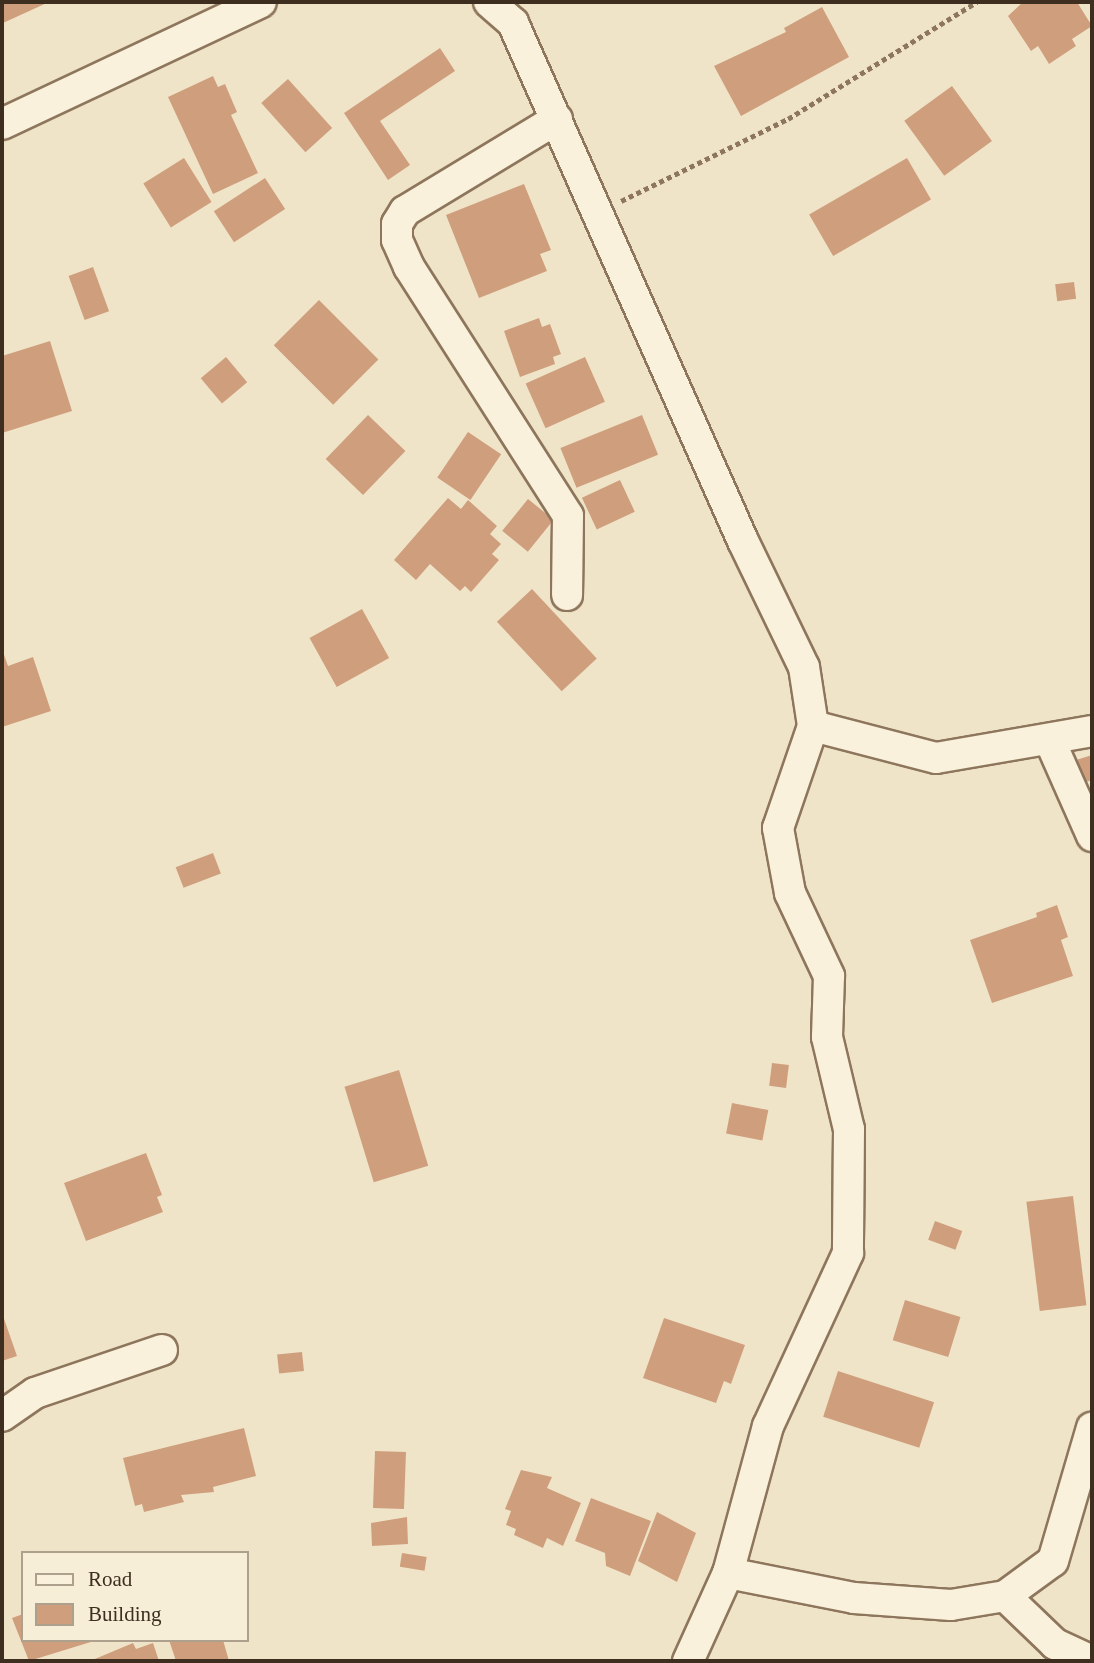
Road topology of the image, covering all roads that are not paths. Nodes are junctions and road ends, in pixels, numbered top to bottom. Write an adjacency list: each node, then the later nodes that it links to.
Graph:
1 (261, 2): 4 (street)
2 (489, 2): 3 (street)
3 (557, 119): 5 (street); 6 (street)
4 (2, 124)
5 (567, 595)
6 (813, 726): 8 (street); 13 (street)
7 (1092, 731): 8 (street)
8 (1050, 741): 9 (street)
9 (1092, 836)
10 (162, 1350): 11 (street)
11 (2, 1416)
12 (1092, 1428): 14 (street)
13 (728, 1573): 14 (street); 15 (street)
14 (1005, 1596): 16 (street)
15 (688, 1661)
16 (1092, 1661)

